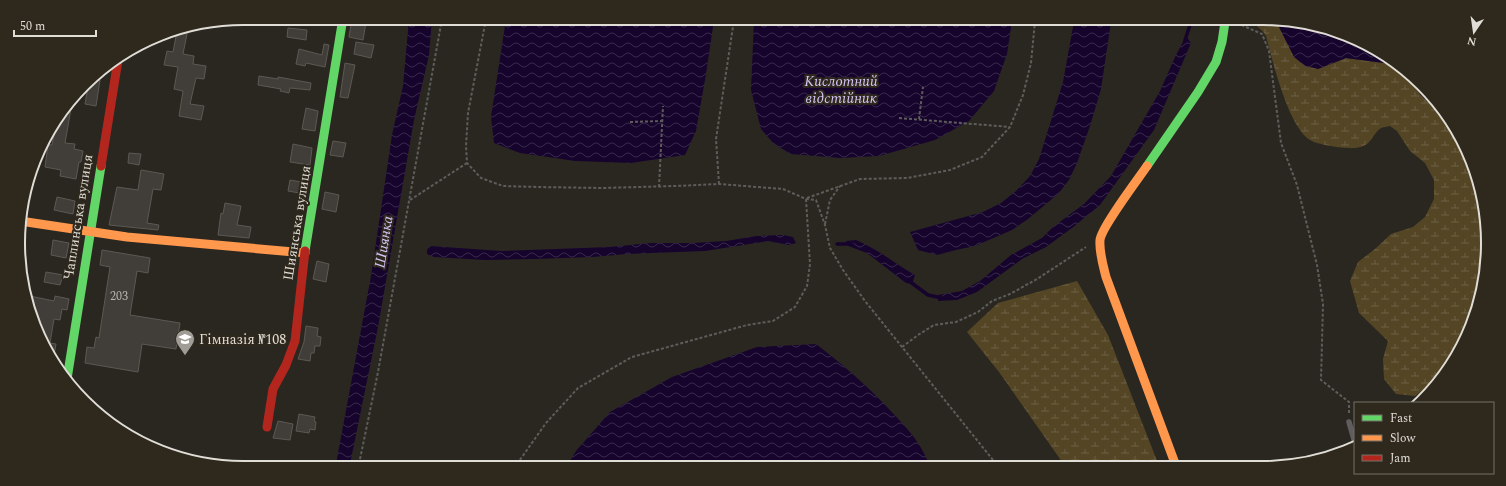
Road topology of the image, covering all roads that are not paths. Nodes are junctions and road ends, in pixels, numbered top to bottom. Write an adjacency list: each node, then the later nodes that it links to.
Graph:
1 (342, 25): 6 (street, Шиянська вулиця)
2 (1225, 25): 11 (street)
3 (117, 65): 5 (street, Чаплинська вулиця)
4 (26, 222): 5 (street)
5 (90, 232): 6 (street); 7 (street, Чаплинська вулиця)
6 (305, 252): 9 (street, Шиянська вулиця)
7 (68, 373)
8 (1349, 422): 10 (lane)
9 (267, 427)
10 (1354, 440)
11 (1174, 461)

